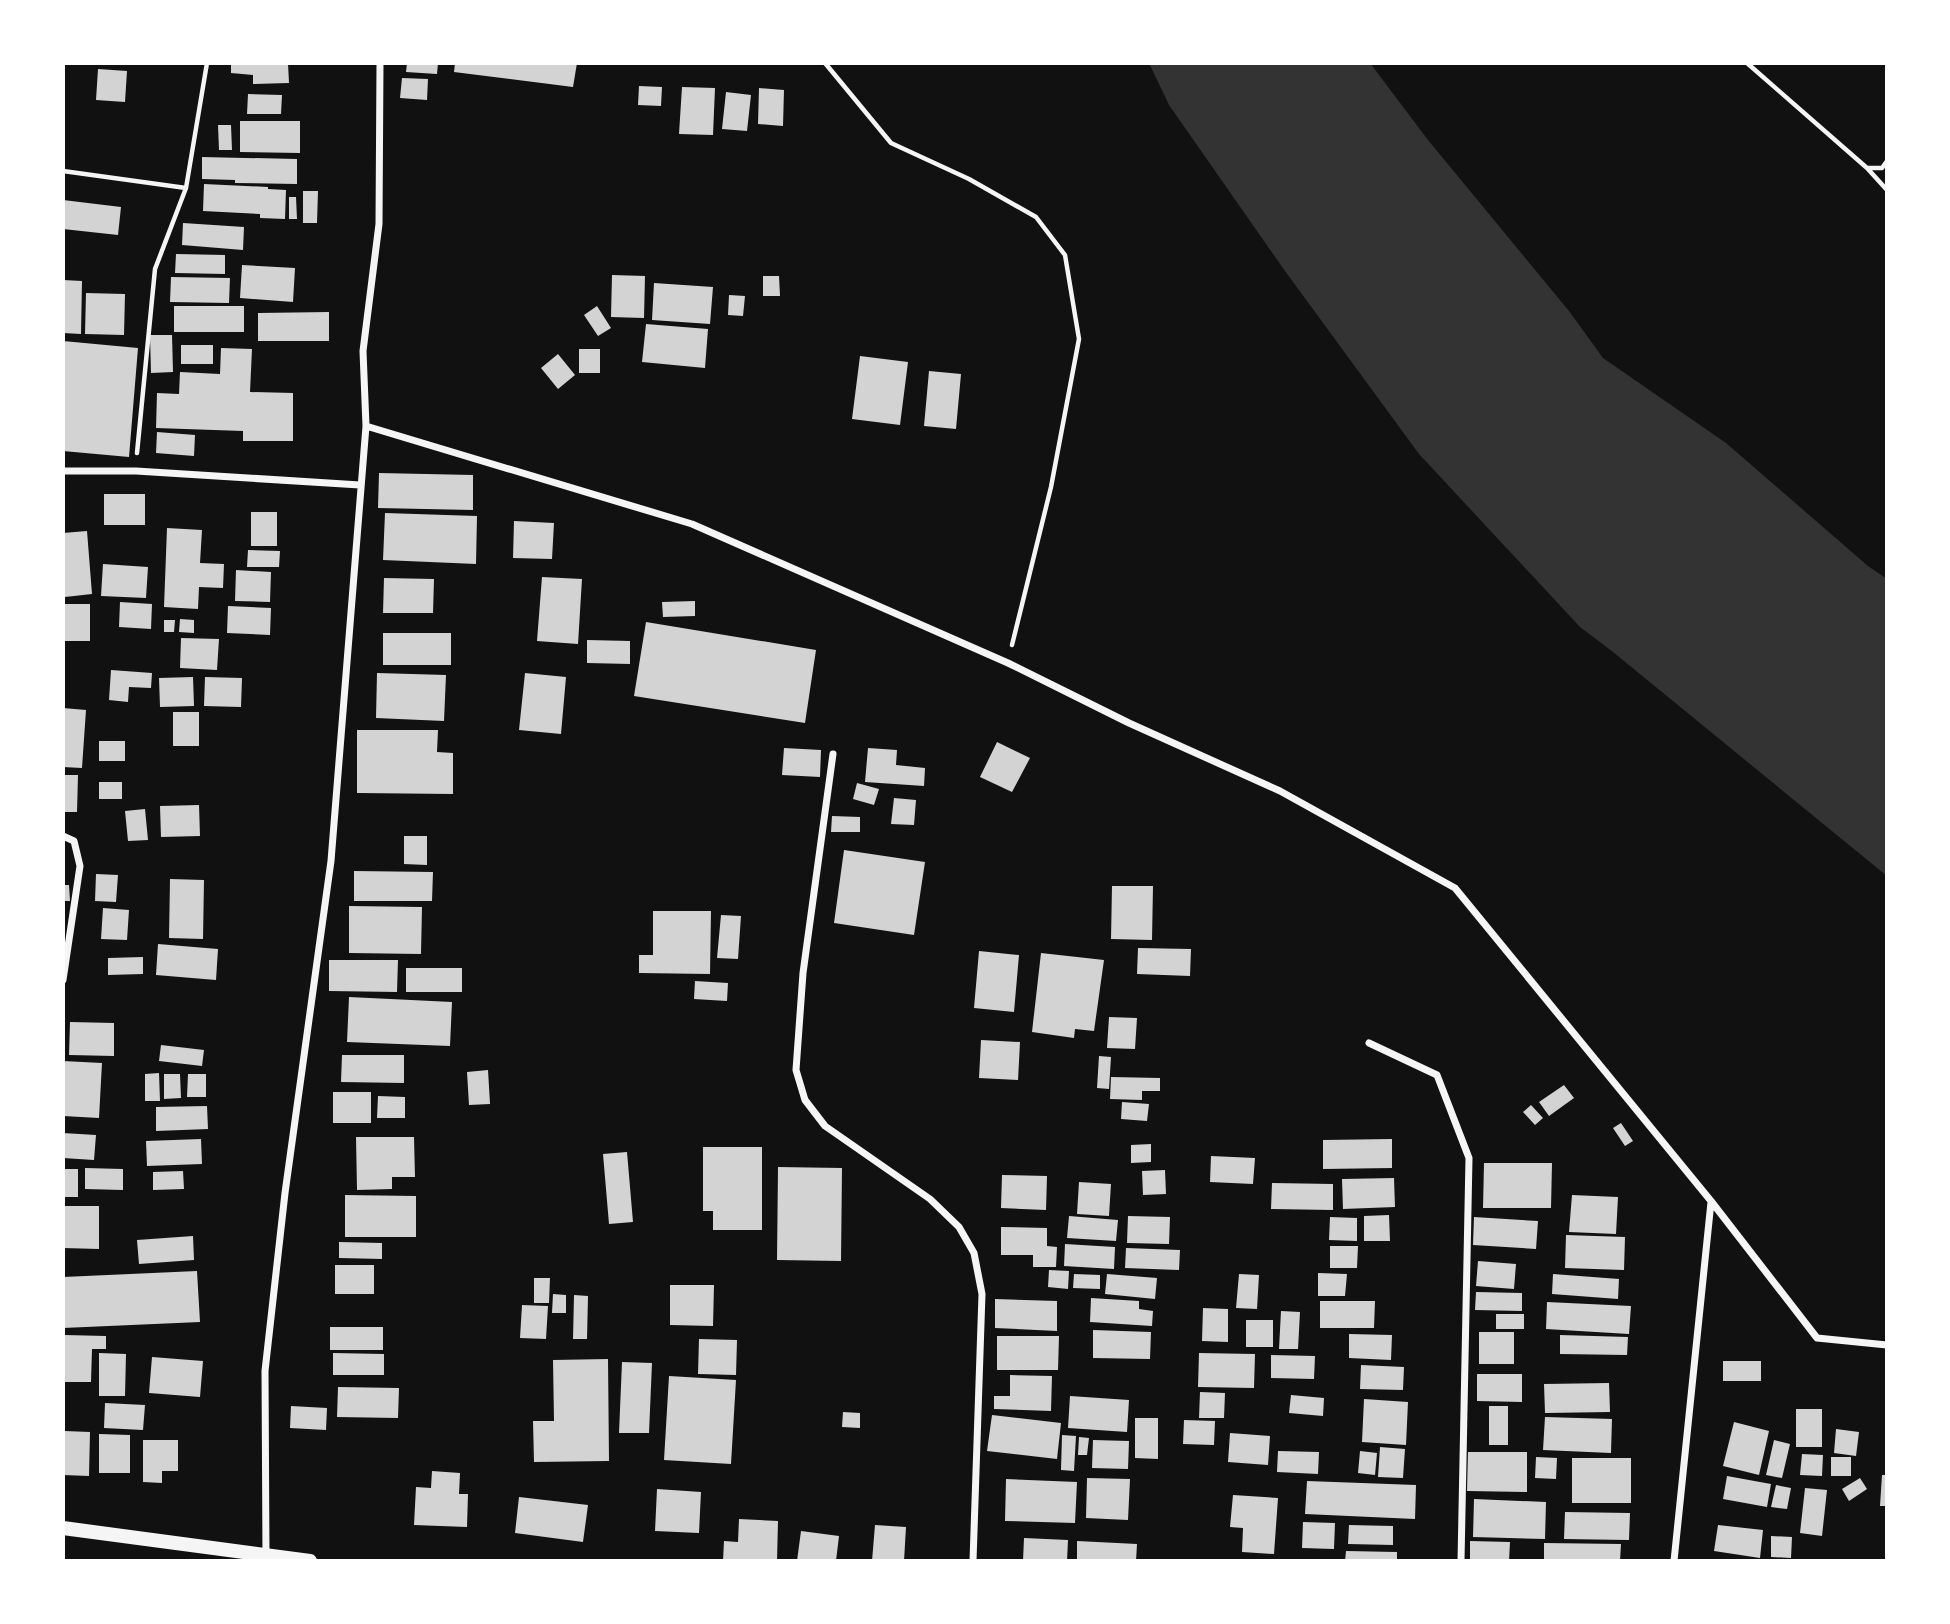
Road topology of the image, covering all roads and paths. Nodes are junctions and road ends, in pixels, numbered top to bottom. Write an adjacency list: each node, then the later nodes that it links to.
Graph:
1 (206, 63): 8 (path)
2 (380, 63): 10 (street)
3 (825, 63): 14 (path)
4 (1748, 63): 6 (path)
5 (1887, 160): 6 (path)
6 (1867, 168): 9 (path)
7 (63, 171): 8 (path)
8 (186, 188): 12 (path)
9 (1887, 190)
10 (366, 426): 13 (street); 14 (street)
11 (63, 471): 12 (street)
12 (136, 471): 13 (street)
13 (360, 485): 22 (street)
14 (1008, 663): 19 (street)
15 (832, 754): 24 (street)
16 (63, 836): 17 (street)
17 (63, 980)
18 (1369, 1043): 25 (street)
19 (1712, 1201): 20 (street); 26 (street)
20 (1887, 1345)
21 (63, 1528): 22 (main road)
22 (266, 1558): 23 (main road)
23 (310, 1561)
24 (973, 1561)
25 (1461, 1561)
26 (1674, 1561)

